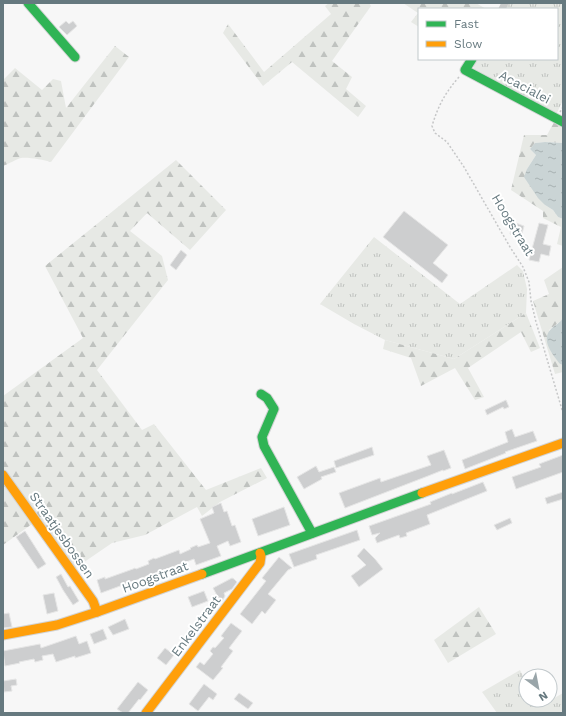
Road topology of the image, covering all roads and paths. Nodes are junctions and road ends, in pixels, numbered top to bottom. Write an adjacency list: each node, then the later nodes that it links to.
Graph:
1 (28, 3): 2 (street)
2 (75, 58)
3 (471, 60): 4 (street)
4 (465, 70): 5 (street, Acacialei); 7 (path, Hoogstraat)
5 (563, 122)
6 (261, 394): 10 (street)
7 (563, 414)
8 (563, 443): 10 (street, Hoogstraat)
9 (3, 475): 12 (street, Straatjesbossen)
10 (312, 533): 11 (street, Hoogstraat)
11 (260, 553): 12 (street, Hoogstraat); 14 (street, Enkelstraat)
12 (97, 612): 13 (street, Hoogstraat)
13 (3, 635)
14 (146, 713)

